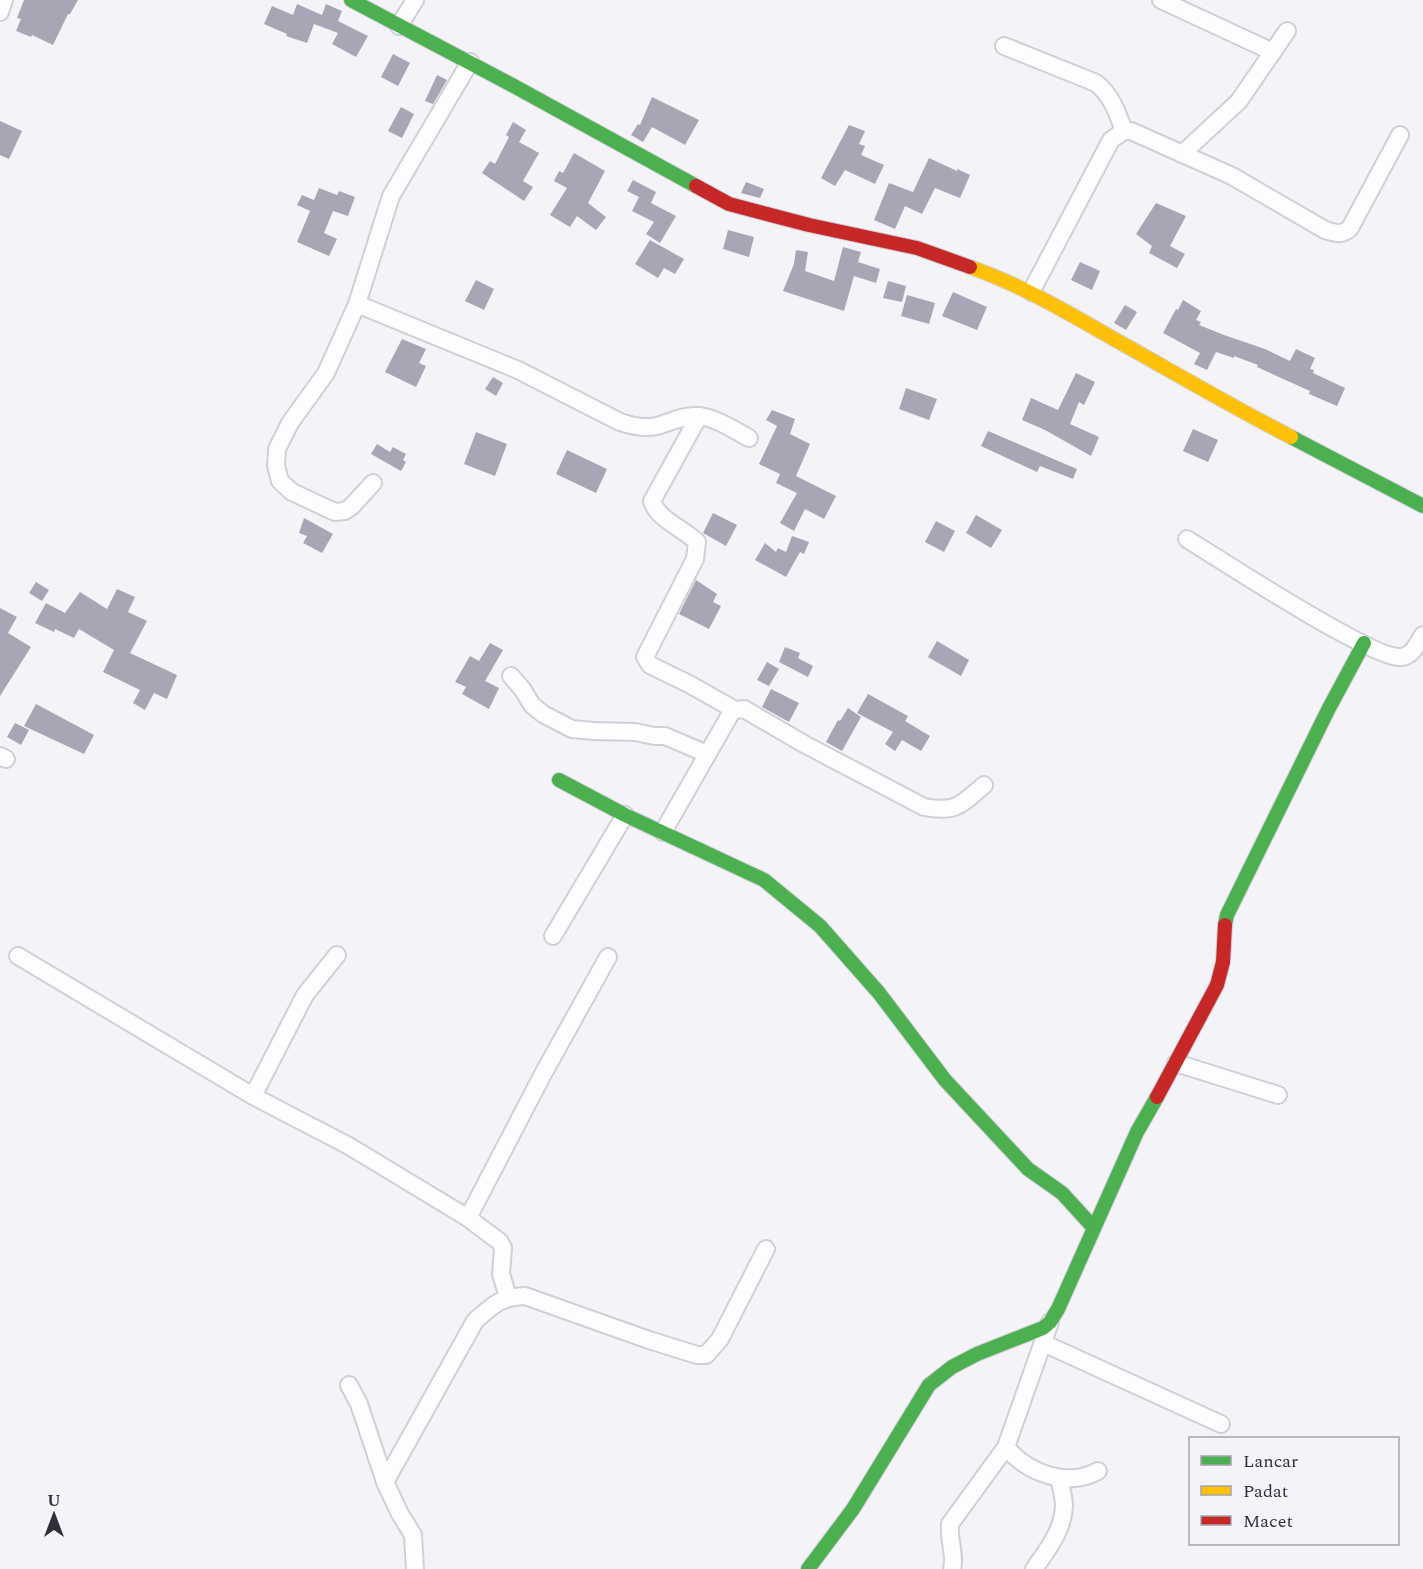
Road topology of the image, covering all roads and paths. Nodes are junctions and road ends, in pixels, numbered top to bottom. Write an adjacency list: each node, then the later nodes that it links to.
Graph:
1 (4, 0): 5 (street)
2 (351, 0): 6 (street)
3 (415, 0): 6 (street)
4 (1161, 0): 9 (street)
5 (0, 12)
6 (399, 26): 10 (street)
7 (1287, 31): 9 (street)
8 (1004, 46): 11 (street)
9 (1273, 52): 13 (street)
10 (470, 63): 14 (street); 15 (street)
11 (1124, 131): 13 (street); 14 (street)
12 (1400, 135): 13 (street)
13 (1182, 154)
14 (1031, 292): 19 (street)
15 (357, 304): 16 (street); 18 (street)
16 (699, 416): 17 (street); 24 (street)
17 (749, 438)
18 (372, 483)
19 (1423, 506)
20 (1186, 539): 22 (street)
21 (1423, 635): 22 (street)
22 (1364, 643): 34 (street)
23 (511, 676): 25 (street)
24 (735, 710): 25 (street); 27 (street)
25 (707, 754): 29 (street)
26 (559, 780): 28 (street)
27 (984, 785)
28 (626, 814): 29 (street); 30 (street)
29 (663, 832): 38 (street)
30 (553, 936)
31 (337, 955): 36 (street)
32 (18, 956): 36 (street)
33 (608, 957): 37 (street)
34 (1176, 1063): 35 (street); 38 (street)
35 (1278, 1095)
36 (253, 1096): 37 (street)
37 (468, 1218): 40 (street)
38 (1093, 1227): 41 (street)
39 (766, 1249): 40 (street)
40 (508, 1297): 48 (street)
41 (1050, 1322): 42 (street); 50 (street)
42 (1043, 1343): 44 (street); 45 (street)
43 (349, 1384): 48 (street)
44 (1221, 1424)
45 (1006, 1447): 47 (street); 51 (street)
46 (1098, 1471): 47 (street)
47 (1059, 1478): 52 (street)
48 (385, 1482): 49 (street)
49 (415, 1569)
50 (808, 1569)
51 (952, 1569)
52 (1034, 1569)

